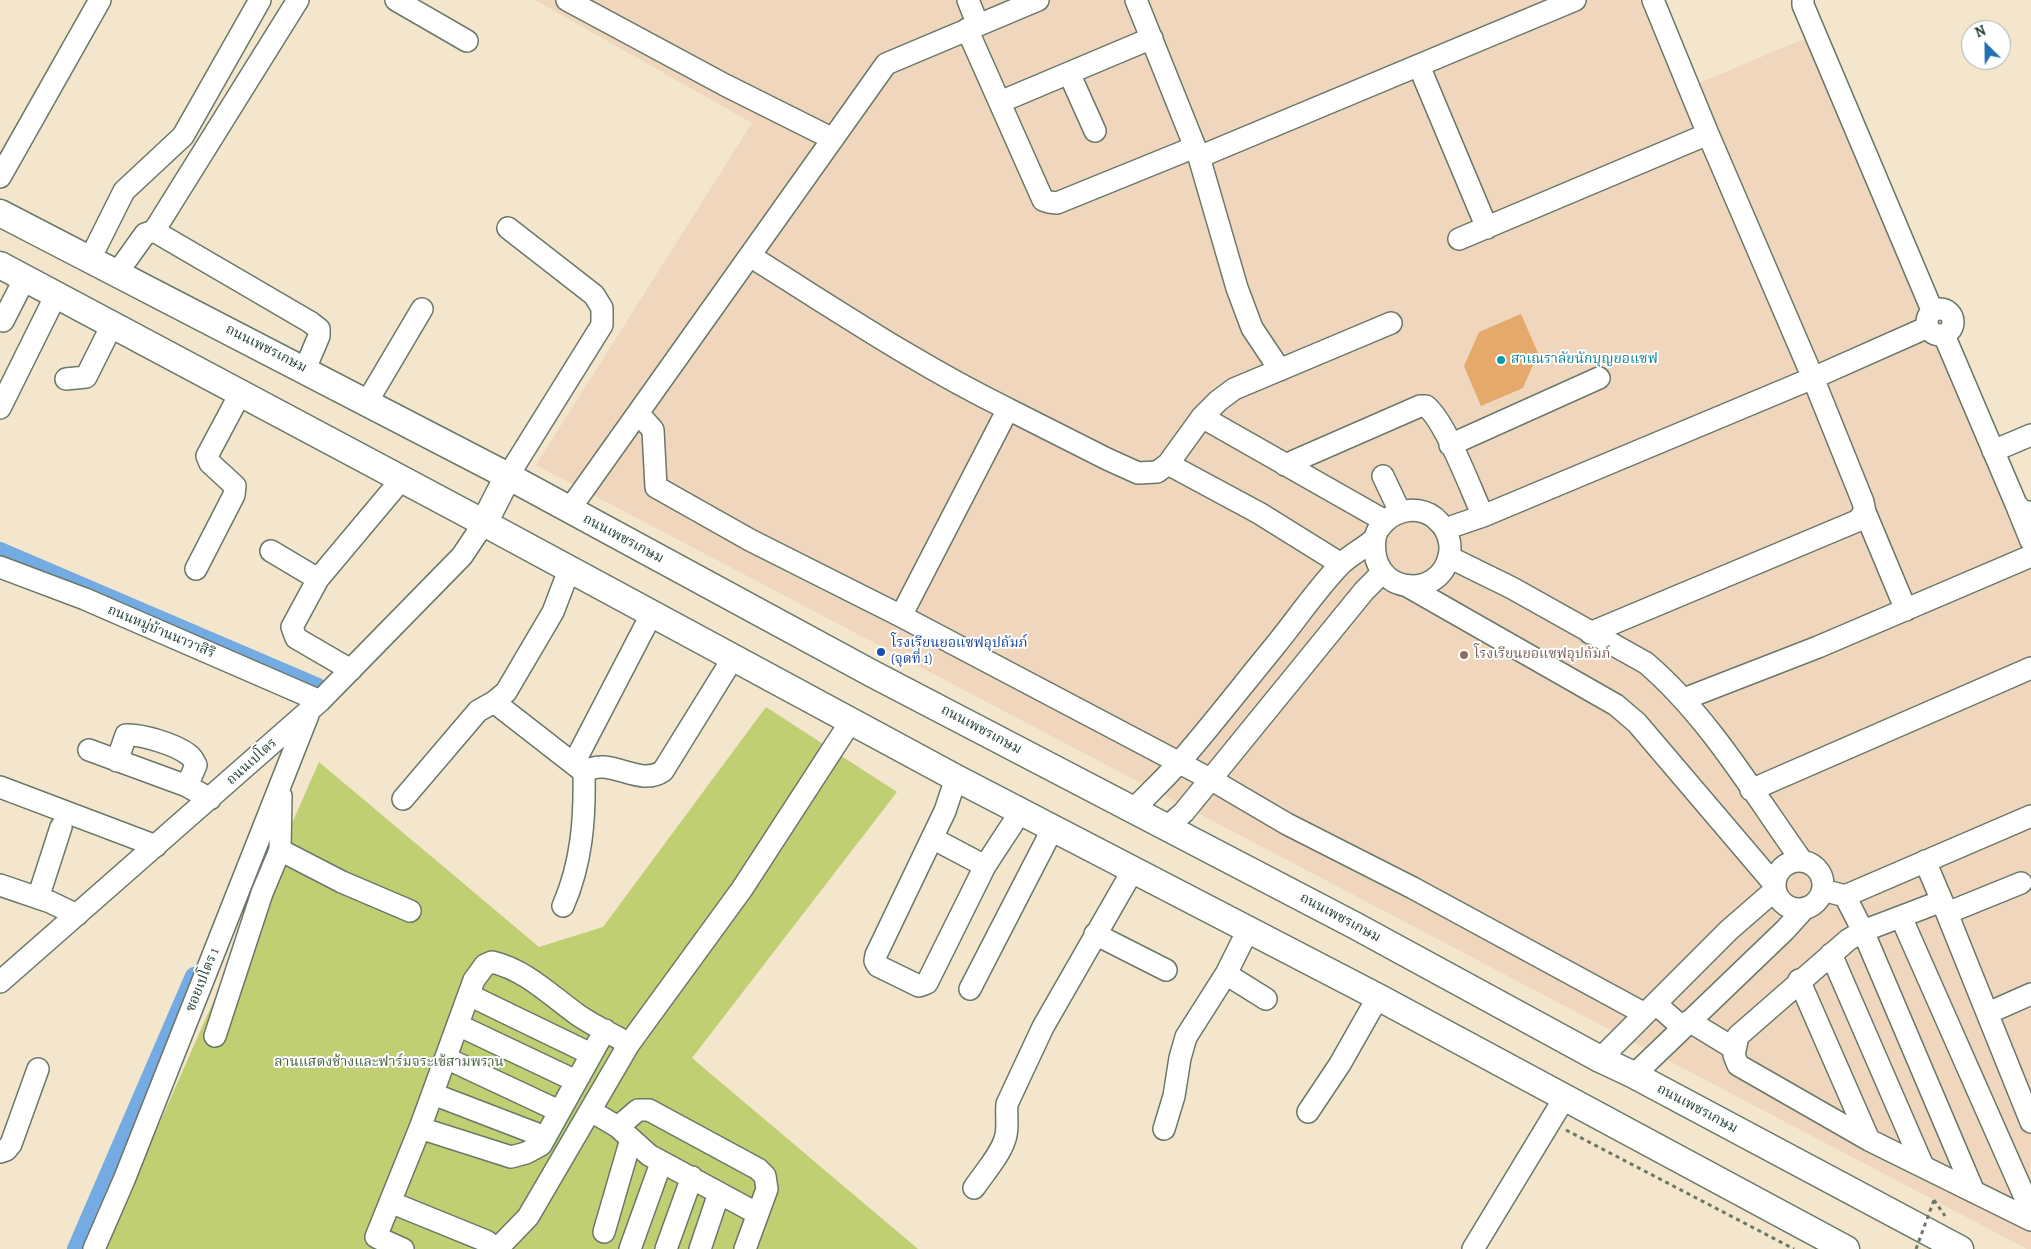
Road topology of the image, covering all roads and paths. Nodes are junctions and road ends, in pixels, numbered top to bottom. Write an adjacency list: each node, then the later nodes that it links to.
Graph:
1 (100, 0): 22 (street)
2 (260, 0): 29 (street)
3 (298, 0): 26 (street)
4 (396, 0): 14 (street)
5 (567, 0): 20 (street)
6 (968, 0): 12 (street)
7 (1038, 0): 12 (street)
8 (1136, 0): 13 (street)
9 (1575, 0): 15 (street)
10 (1653, 0): 19 (street)
11 (1803, 0): 37 (street)
12 (973, 27): 17 (street); 20 (street)
13 (1152, 38): 16 (street); 21 (street)
14 (467, 42)
15 (1419, 66): 21 (street); 25 (street)
16 (1069, 73): 17 (street); 18 (street)
17 (1000, 102): 21 (street)
18 (1095, 131)
19 (1708, 134): 25 (street); 42 (street)
20 (833, 139): 28 (street)
21 (1197, 152): 40 (street)
22 (0, 177)
23 (0, 213): 29 (main road, ถนนเพชรเกษม)
24 (508, 228): 55 (street)
25 (1487, 228): 27 (street)
26 (154, 231): 31 (street); 39 (street)
27 (1459, 239)
28 (750, 256): 47 (street); 48 (street)
29 (90, 259): 31 (main road, ถนนเพชรเกษม)
30 (0, 265): 32 (main road)
31 (117, 273): 39 (main road, ถนนเพชรเกษม)
32 (25, 278): 33 (main road); 35 (street)
33 (56, 295): 38 (main road); 46 (street)
34 (422, 309): 45 (street)
35 (0, 320)
36 (1391, 324): 40 (street)
37 (1935, 324): 42 (street); 52 (street)
38 (112, 325): 43 (street); 44 (main road)
39 (305, 370): 45 (main road, ถนนเพชรเกษม)
40 (1280, 370): 49 (street)
41 (1599, 378): 51 (street)
42 (1813, 378): 60 (street); 61 (street)
43 (66, 379)
44 (240, 394): 57 (main road); 71 (street)
45 (367, 402): 55 (main road, ถนนเพชรเกษม)
46 (0, 408)
47 (1008, 409): 53 (street); 78 (street)
48 (638, 413): 59 (street); 78 (street)
49 (1202, 417): 53 (street); 54 (street)
50 (2031, 435): 52 (street)
51 (1450, 445): 54 (street); 61 (street)
52 (1993, 451): 58 (street)
53 (1168, 464): 69 (street)
54 (1285, 465): 63 (street)
55 (508, 476): 59 (main road, ถนนเพชรเกษม); 62 (main road)
56 (1383, 476): 63 (street)
57 (401, 480): 62 (main road); 74 (street)
58 (2023, 508): 65 (street)
59 (570, 510): 99 (main road, ถนนเพชรเกษม)
60 (1864, 512): 76 (street); 79 (street)
61 (1483, 516): 64 (street)
62 (484, 523): 72 (main road); 82 (street, ถนนเปโตร)
63 (1386, 524): 64 (street); 69 (street); 73 (street)
64 (1445, 529): 68 (street)
65 (2031, 541)
66 (271, 551): 74 (street)
67 (2031, 556): 76 (street)
68 (1449, 557): 75 (street); 79 (street)
69 (1341, 564): 89 (street)
70 (0, 567): 85 (street, ถนนหมู่บ้านนาวาสิริ)
71 (196, 569)
72 (569, 570): 77 (main road); 84 (street)
73 (1382, 573): 75 (street); 92 (street)
74 (318, 579): 82 (street)
75 (1409, 587): 114 (street)
76 (1906, 610): 83 (street)
77 (651, 614): 80 (main road); 90 (street)
78 (901, 616): 89 (street)
79 (1590, 633): 83 (street)
80 (733, 658): 86 (main road); 90 (street)
81 (2031, 668): 96 (street)
82 (351, 670): 85 (street, ถนนเปโตร)
83 (1684, 699): 96 (street)
84 (494, 702): 90 (street); 98 (street)
85 (310, 710): 93 (street, ซอยเปโตร 1); 97 (street, ถนนเปโตร)
86 (851, 721): 91 (main road); 143 (street)
87 (89, 750): 88 (street)
88 (117, 761): 94 (street); 94 (street)
89 (1178, 763): 92 (street); 99 (street)
90 (579, 767): 118 (street)
91 (956, 778): 100 (main road); 105 (street)
92 (1212, 780): 104 (street); 137 (street)
93 (281, 782): 107 (street); 178 (street, ซอยเปโตร 1)
94 (187, 786): 97 (street)
95 (0, 787): 106 (street)
96 (1752, 790): 108 (street)
97 (210, 799): 106 (street, ถนนเปโตร)
98 (403, 800)
99 (1133, 810): 104 (main road, ถนนเพชรเกษม)
100 (1021, 811): 103 (main road); 110 (street)
101 (2031, 816): 109 (street)
102 (61, 827): 117 (street)
103 (1053, 828): 111 (main road); 132 (street)
104 (1166, 828): 147 (main road, ถนนเพชรเกษม)
105 (932, 838): 110 (street); 110 (street)
106 (156, 846): 122 (street, ถนนเปโตร)
107 (280, 850): 121 (street); 142 (street)
108 (1802, 860): 114 (street); 115 (street)
109 (1925, 861): 116 (street); 119 (street)
110 (985, 866)
111 (1133, 870): 124 (main road); 126 (street)
112 (2021, 883): 119 (street)
113 (0, 885): 117 (street)
114 (1775, 887): 120 (street); 137 (street)
115 (1823, 890): 116 (street); 120 (street)
116 (1845, 896): 125 (street)
117 (38, 898): 122 (street)
118 (564, 906)
119 (1944, 907): 123 (street); 138 (street)
120 (1805, 908): 139 (street)
121 (410, 911)
122 (77, 915): 131 (street, ถนนเปโตร)
123 (1901, 917): 125 (street); 171 (street)
124 (1248, 930): 129 (street); 135 (main road)
125 (1863, 931): 127 (street); 168 (street)
126 (1095, 934): 128 (street); 167 (street)
127 (1831, 954): 130 (street); 165 (street)
128 (1166, 970)
129 (1226, 974): 136 (street); 159 (street)
130 (1799, 980): 144 (street); 162 (street)
131 (0, 982)
132 (970, 989)
133 (2031, 994): 138 (street)
134 (468, 995): 140 (street); 141 (street); 145 (street)
135 (1378, 998): 152 (main road); 155 (street)
136 (1266, 999)
137 (1650, 1009): 139 (street); 147 (street)
138 (1988, 1013): 157 (street)
139 (1685, 1024): 144 (street); 149 (street)
140 (458, 1025): 146 (street); 150 (street)
141 (605, 1030): 143 (street); 145 (street)
142 (215, 1036)
143 (629, 1044): 154 (street)
144 (1735, 1049): 162 (street)
145 (591, 1054): 150 (street)
146 (446, 1058): 151 (street); 153 (street)
147 (1600, 1059): 149 (main road, ถนนเพชรเกษม)
148 (38, 1069): 163 (street)
149 (1634, 1075): 188 (main road, ถนนเพชรเกษม)
150 (576, 1081): 153 (street)
151 (433, 1094): 158 (street); 161 (street)
152 (1565, 1097): 156 (street); 186 (main road)
153 (559, 1111): 161 (street)
154 (591, 1111): 160 (street); 177 (street)
155 (1308, 1112)
156 (1550, 1122): 184 (street); 185 (path)
157 (2031, 1122)
158 (420, 1128): 161 (street); 170 (street)
159 (1164, 1129)
160 (624, 1133): 164 (street); 172 (street); 175 (street)
161 (544, 1137)
162 (1869, 1140): 165 (street)
163 (0, 1152)
164 (662, 1163): 166 (street); 180 (street)
165 (1923, 1166): 168 (street)
166 (692, 1177): 169 (street); 181 (street)
167 (974, 1188)
168 (1974, 1192): 174 (street)
169 (719, 1193): 172 (street); 182 (street)
170 (390, 1202): 176 (street); 177 (street)
171 (2031, 1211)
172 (758, 1214): 183 (street)
173 (1945, 1217): 187 (path, bridge)
174 (2031, 1220)
175 (604, 1232)
176 (374, 1243): 179 (street)
177 (498, 1248)
178 (94, 1249)
179 (403, 1249)
180 (630, 1249)
181 (666, 1249)
182 (700, 1249)
183 (745, 1249)
184 (1473, 1249)
185 (1794, 1249)
186 (1846, 1249)
187 (1916, 1249)
188 (1960, 1249)

